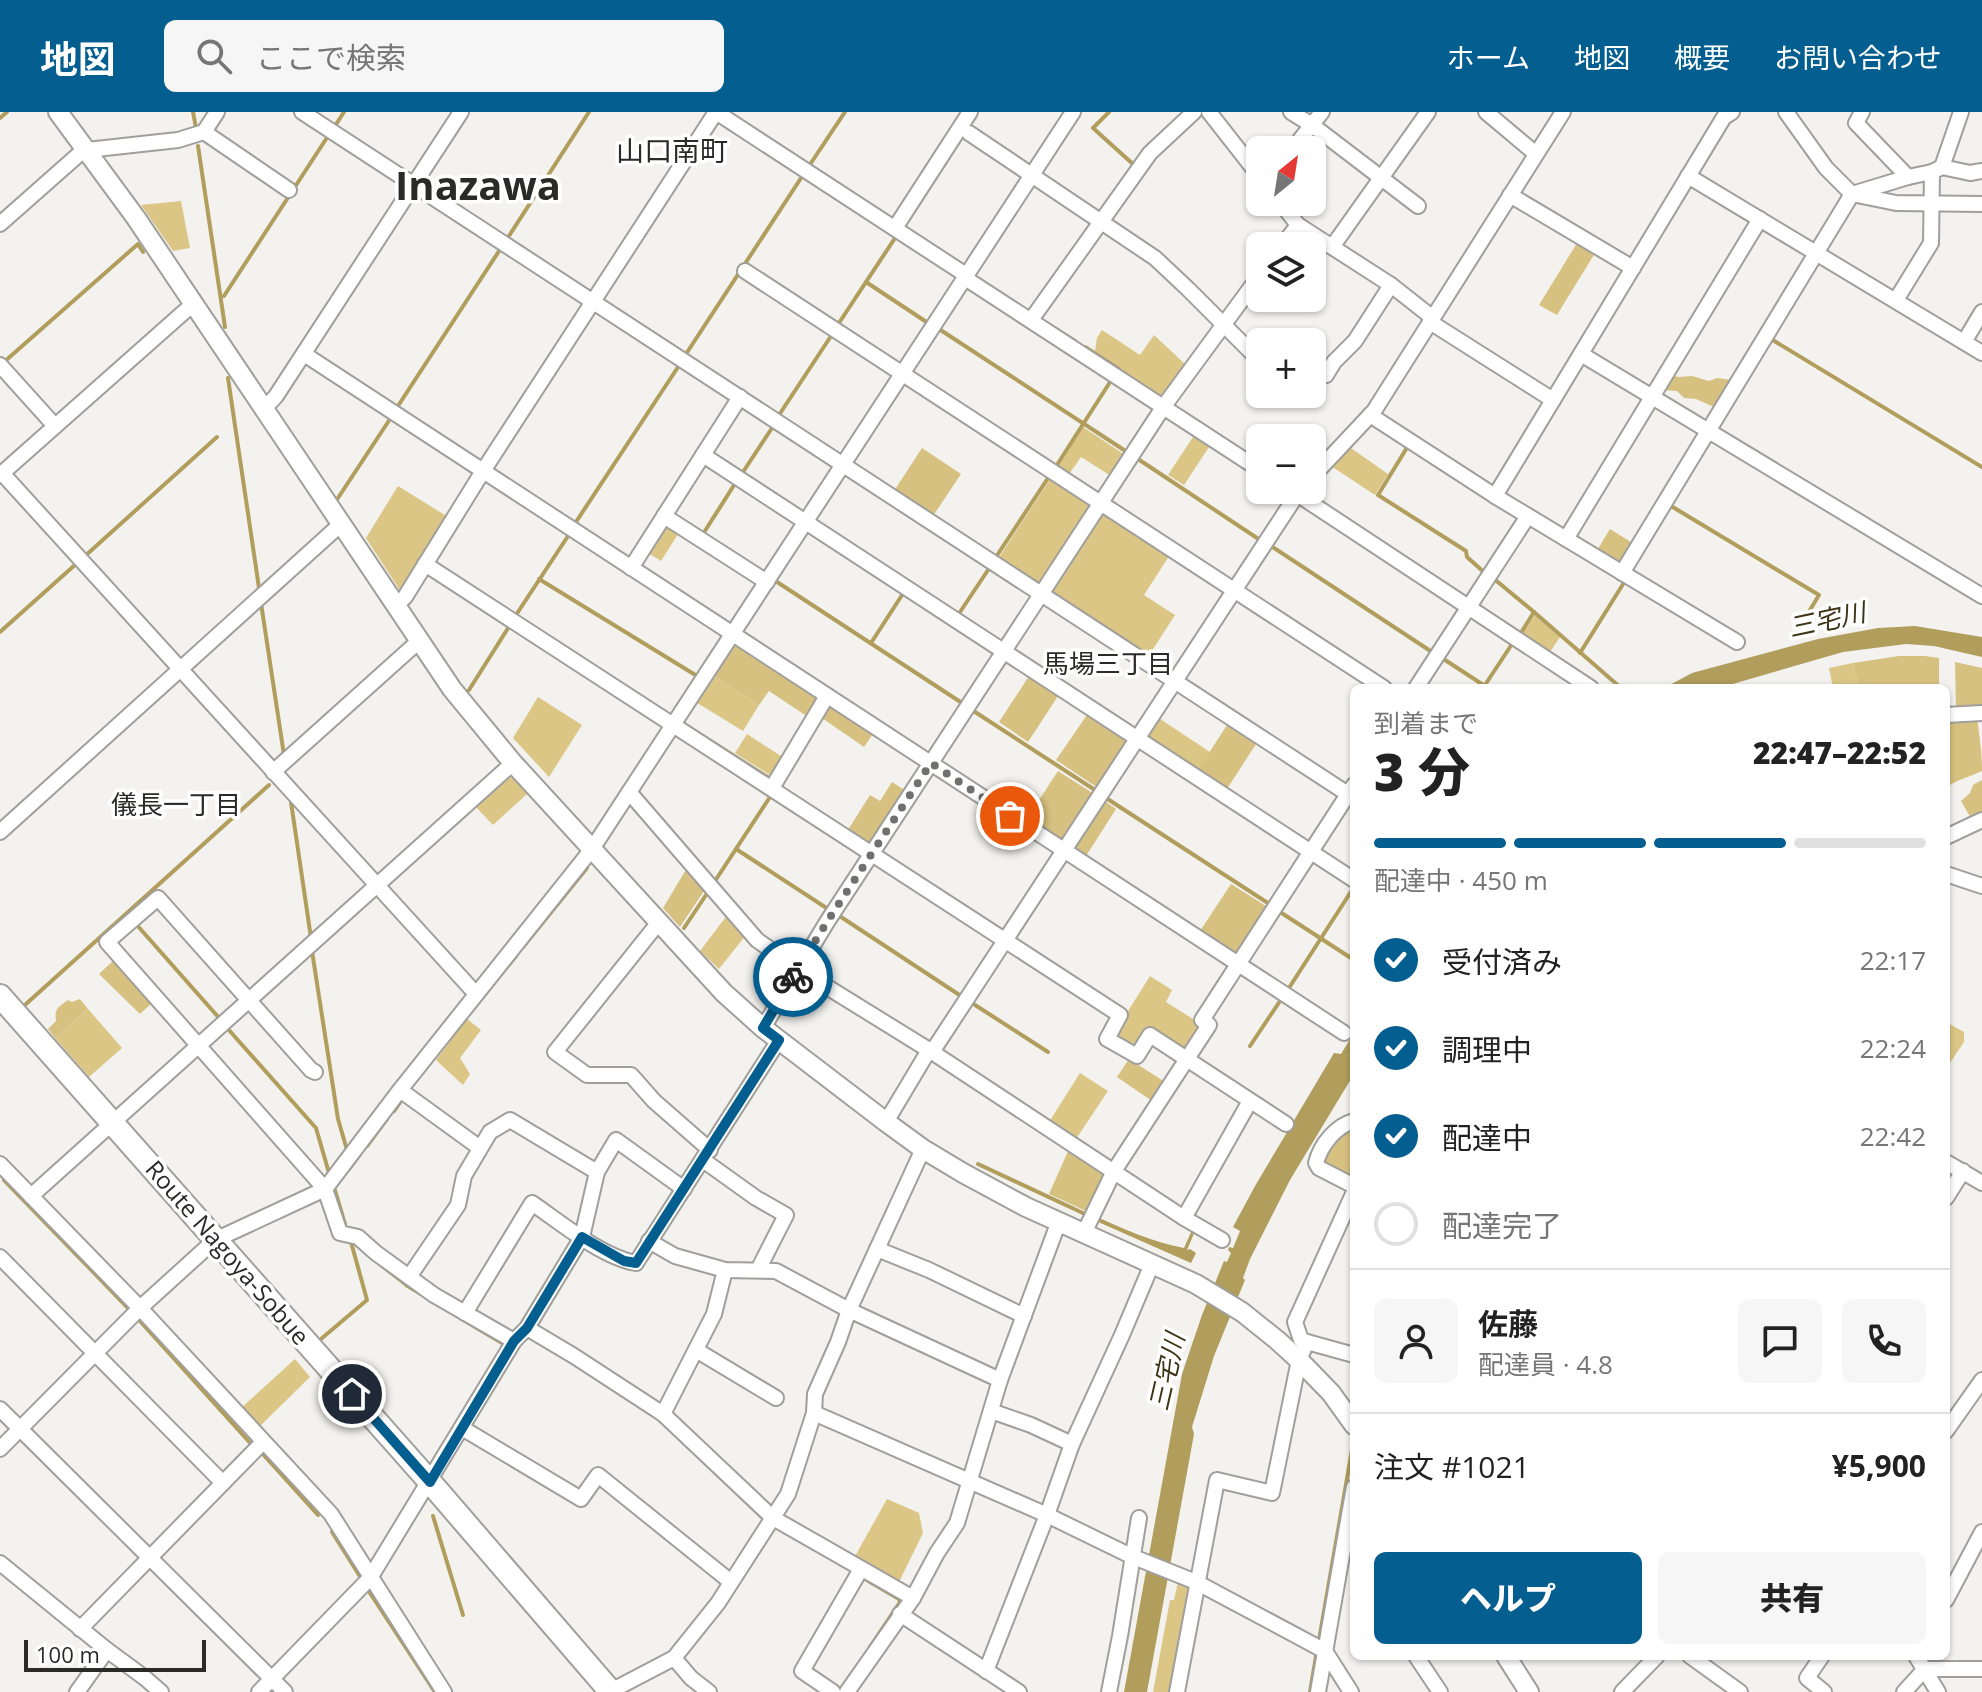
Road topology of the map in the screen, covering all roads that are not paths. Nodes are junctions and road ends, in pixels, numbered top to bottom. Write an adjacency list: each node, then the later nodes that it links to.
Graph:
1 (58, 112): 23 (street)
2 (217, 112): 20 (street)
3 (302, 112): 32 (street)
4 (461, 112): 32 (street)
5 (716, 112): 44 (street); 54 (street)
6 (970, 112): 44 (street)
7 (1073, 112): 28 (street)
8 (1194, 112): 41 (street)
9 (1209, 112): 25 (street)
10 (1291, 112): 19 (street)
11 (1322, 112): 19 (street)
12 (1428, 112): 31 (street)
13 (1486, 112): 24 (street)
14 (1563, 112): 24 (street)
15 (1732, 112): 29 (street)
16 (1786, 112): 34 (street)
17 (1862, 112): 30 (street)
18 (1961, 112): 26 (street)
19 (1312, 125): 22 (street); 31 (street)
20 (204, 132): 23 (street); 33 (street)
21 (969, 133): 28 (street)
22 (1303, 136)
23 (86, 149): 42 (street); 55 (street)
24 (1536, 154): 35 (street)
25 (1246, 159)
26 (1937, 169): 27 (street); 30 (street); 36 (street)
27 (1982, 171)
28 (1032, 175): 41 (street); 50 (street)
29 (1688, 176): 40 (street); 48 (street)
30 (1908, 177): 34 (street)
31 (1380, 178): 38 (street); 46 (street)
32 (414, 185): 54 (street); 63 (street)
33 (289, 190)
34 (1852, 194): 36 (street); 47 (street)
35 (1510, 195): 48 (street); 58 (street)
36 (1932, 204): 37 (street); 53 (street)
37 (1982, 204)
38 (1418, 206)
39 (1291, 216): 43 (street)
40 (1760, 219): 47 (street); 69 (street)
41 (1101, 222): 57 (street); 59 (street)
42 (0, 224)
43 (1298, 225): 45 (street); 46 (street)
44 (895, 228): 50 (street)
45 (1293, 232)
46 (1332, 247): 51 (street)
47 (1816, 252): 53 (street); 75 (street)
48 (1633, 268): 64 (street)
49 (745, 271): 66 (street)
50 (966, 276): 57 (street); 66 (street)
51 (1391, 285): 58 (street); 67 (street)
52 (1246, 294): 59 (street)
53 (1896, 300): 60 (street)
54 (593, 302): 68 (street); 80 (street)
55 (193, 304): 72 (street); 74 (street)
56 (1982, 312): 60 (street)
57 (1031, 320): 71 (street)
58 (1431, 320): 70 (street); 73 (street)
59 (1223, 324): 61 (street); 71 (street)
60 (1964, 342): 62 (street)
61 (1246, 347)
62 (1982, 353)
63 (304, 354): 72 (street); 80 (street)
64 (1581, 354): 69 (street); 70 (street)
65 (0, 365): 74 (street)
66 (903, 373): 79 (street); 83 (street)
67 (1326, 375)
68 (740, 397): 76 (street); 79 (street)
69 (1652, 397): 75 (street); 90 (street)
70 (1553, 400): 82 (street)
71 (1164, 406): 77 (street); 83 (street)
72 (264, 409): 89 (street)
73 (1370, 415): 78 (street); 82 (street)
74 (55, 426): 81 (street)
75 (1708, 431): 93 (street); 97 (street)
76 (703, 455): 86 (street); 88 (street)
77 (1246, 461)
78 (1326, 462)
79 (843, 465): 88 (street); 96 (street)
80 (483, 471): 91 (street); 92 (street)
81 (1, 474): 104 (street)
82 (1495, 496): 87 (street)
83 (1101, 503): 95 (street); 96 (street)
84 (1288, 504): 95 (street)
85 (1315, 504): 99 (street)
86 (664, 516): 92 (street); 94 (street)
87 (1528, 516): 90 (street); 99 (street)
88 (806, 522): 94 (street); 103 (street)
89 (341, 524): 98 (street); 104 (street)
90 (1566, 539): 93 (street)
91 (425, 564): 98 (street); 112 (street)
92 (631, 568): 100 (street)
93 (1622, 573): 102 (street)
94 (767, 582): 100 (street)
95 (1234, 590): 105 (street); 106 (street)
96 (1042, 594): 103 (street); 105 (street)
97 (1982, 596)
98 (396, 605): 101 (street)
99 (1469, 607): 107 (street); 108 (street)
100 (732, 634): 109 (street); 112 (street)
101 (419, 641): 114 (street); 116 (street)
102 (1737, 642)
103 (1004, 652): 113 (street); 115 (street)
104 (180, 670): 116 (street); 122 (street)
105 (1175, 681): 113 (street); 118 (street)
106 (1378, 684)
107 (1419, 684)
108 (1585, 684)
109 (827, 696): 115 (street); 117 (street)
110 (1982, 713): 111 (street)
111 (1950, 715)
112 (673, 725): 117 (street); 119 (street)
113 (1137, 738): 125 (street); 126 (street)
114 (513, 763): 124 (street); 130 (street)
115 (931, 763): 125 (street); 127 (street)
116 (273, 772): 130 (street)
117 (772, 788): 127 (street)
118 (1350, 791)
119 (629, 792): 124 (street); 135 (street)
120 (1350, 795): 126 (street)
121 (1982, 820): 123 (street)
122 (0, 832)
123 (1950, 835)
124 (592, 849): 132 (street); 136 (street)
125 (1064, 850): 133 (street); 134 (street)
126 (1310, 852): 129 (street); 134 (street)
127 (872, 854): 133 (street); 135 (street)
128 (1950, 875): 131 (street)
129 (1350, 877)
130 (377, 886): 136 (street); 138 (street)
131 (1982, 886)
132 (659, 922): 139 (street); 154 (street)
133 (1005, 940): 143 (street); 144 (street)
134 (1238, 964): 140 (street); 144 (street)
135 (798, 969): 139 (street); 143 (street)
136 (476, 994): 146 (street)
137 (0, 996): 150 (main road, Route Nagoya-Sobue)
138 (249, 1001): 142 (street); 142 (street); 145 (street)
139 (763, 1028): 141 (street)
140 (1344, 1033)
141 (779, 1040): 148 (street); 154 (street)
142 (199, 1046): 150 (street); 162 (street)
143 (930, 1051): 148 (street); 157 (street)
144 (1187, 1059): 147 (street); 157 (street)
145 (315, 1072)
146 (400, 1090): 152 (street); 162 (street)
147 (1250, 1101): 151 (street); 167 (street)
148 (886, 1122): 153 (street)
149 (1350, 1122): 161 (street)
150 (113, 1124): 165 (street); 171 (main road, Route Nagoya-Sobue)
151 (1286, 1124)
152 (480, 1148): 159 (street); 179 (street)
153 (923, 1149): 168 (street); 174 (street)
154 (706, 1155): 163 (street); 178 (street)
155 (1950, 1164): 158 (street)
156 (2, 1171): 165 (street)
157 (1114, 1171): 167 (street); 169 (street)
158 (1963, 1171): 160 (street); 164 (street)
159 (597, 1172): 163 (street); 170 (street)
160 (1982, 1183)
161 (1350, 1187)
162 (325, 1189): 171 (street); 179 (street)
163 (684, 1189): 173 (street)
164 (1950, 1192)
165 (31, 1196): 180 (street)
166 (1350, 1198): 186 (street)
167 (1184, 1218): 172 (street)
168 (1059, 1221): 169 (street); 183 (street)
169 (1084, 1233): 176 (street)
170 (582, 1237): 173 (street); 182 (street); 184 (street)
171 (215, 1240): 180 (street); 206 (main road, Route Nagoya-Sobue)
172 (1222, 1240)
173 (649, 1241): 177 (street)
174 (877, 1249): 181 (street); 183 (street)
175 (0, 1257): 188 (street)
176 (1152, 1264): 190 (street); 203 (street)
177 (725, 1270): 178 (street); 187 (street)
178 (758, 1270): 181 (street)
179 (409, 1277): 182 (street)
180 (140, 1308): 188 (street); 202 (street)
181 (849, 1310): 191 (street); 196 (street)
182 (465, 1313): 185 (street)
183 (1024, 1316): 191 (street)
184 (527, 1328): 185 (street); 197 (street)
185 (514, 1341): 200 (street)
186 (1307, 1342): 189 (street); 190 (street)
187 (696, 1350): 193 (street); 197 (street)
188 (95, 1353): 201 (street); 207 (street)
189 (1350, 1354)
190 (1299, 1360): 198 (street); 220 (street)
191 (1000, 1380): 195 (street)
192 (1982, 1380): 199 (street)
193 (776, 1398)
194 (0, 1409): 201 (street)
195 (991, 1411): 203 (street); 205 (street)
196 (814, 1413): 205 (street); 210 (street)
197 (663, 1414): 210 (street)
198 (1350, 1419)
199 (1950, 1425)
200 (462, 1428): 206 (street); 221 (street)
201 (20, 1429): 204 (street); 216 (street)
202 (263, 1442): 207 (street); 219 (street)
203 (1072, 1444): 209 (street)
204 (0, 1449)
205 (969, 1480): 209 (street); 223 (street)
206 (430, 1482): 219 (street); 243 (main road, Route Nagoya-Sobue)
207 (223, 1483): 216 (street)
208 (1350, 1508): 213 (street)
209 (1047, 1515): 215 (street); 236 (street)
210 (773, 1518): 218 (street); 221 (street)
211 (1139, 1518): 215 (street)
212 (1982, 1532): 222 (street)
213 (1343, 1546): 214 (street); 227 (street)
214 (1350, 1556)
215 (1134, 1557): 220 (street); 248 (street)
216 (150, 1558): 225 (street); 237 (street)
217 (0, 1563): 225 (street)
218 (861, 1569): 223 (street); 245 (street)
219 (370, 1578): 237 (street); 242 (street)
220 (1191, 1580): 227 (street); 249 (street)
221 (731, 1582): 228 (street)
222 (1950, 1592)
223 (913, 1598): 224 (street)
224 (900, 1614): 236 (street); 246 (street)
225 (80, 1629): 226 (street)
226 (107, 1650): 238 (street); 239 (street)
227 (1325, 1651): 250 (street); 251 (street)
228 (674, 1658): 243 (street); 244 (street)
229 (1419, 1660): 252 (street)
230 (1509, 1660): 253 (street)
231 (1653, 1660): 254 (street)
232 (1696, 1660): 255 (street)
233 (1819, 1660): 256 (street)
234 (1923, 1660): 235 (street); 257 (street); 258 (street); 259 (street)
235 (1982, 1669)
236 (986, 1671): 247 (street)
237 (271, 1679): 240 (street); 241 (street)
238 (77, 1692)
239 (161, 1692)
240 (259, 1692)
241 (285, 1692)
242 (444, 1692)
243 (610, 1692)
244 (709, 1692)
245 (833, 1692)
246 (847, 1692)
247 (1019, 1692)
248 (1109, 1692)
249 (1177, 1692)
250 (1318, 1692)
251 (1351, 1692)
252 (1440, 1692)
253 (1529, 1692)
254 (1622, 1692)
255 (1740, 1692)
256 (1824, 1692)
257 (1904, 1692)
258 (1926, 1692)
259 (1938, 1692)

